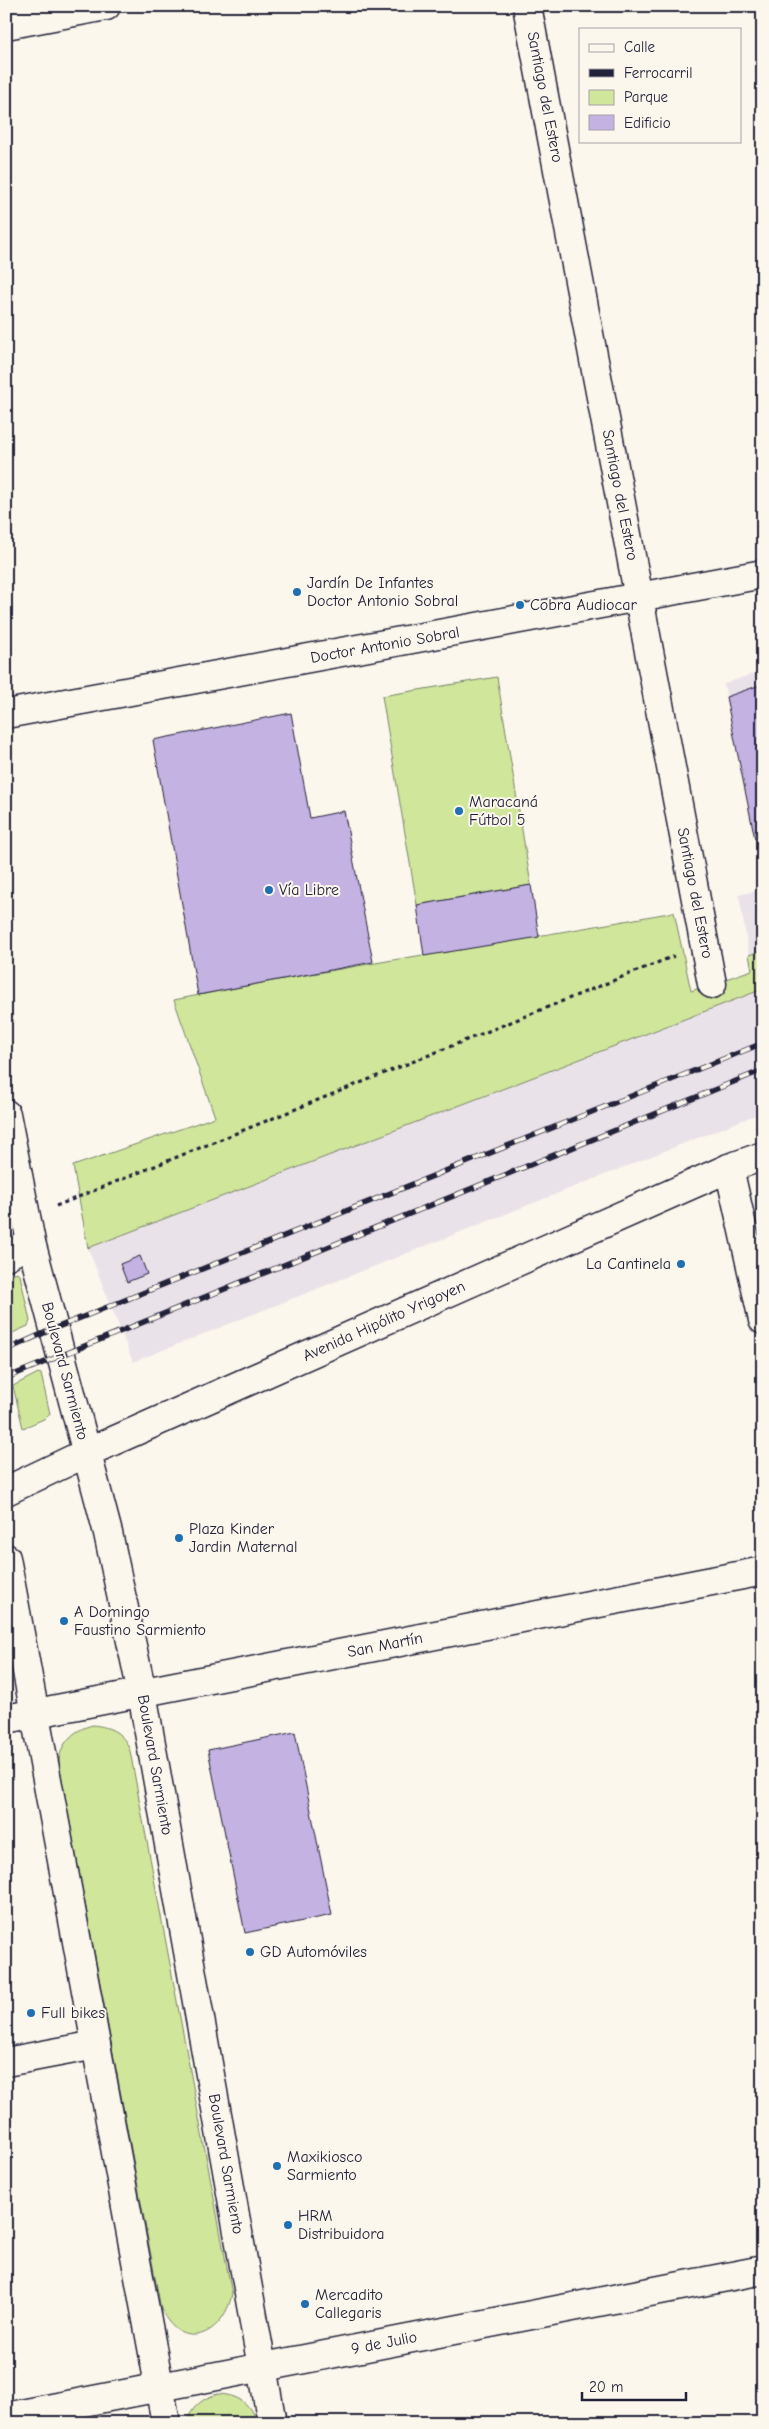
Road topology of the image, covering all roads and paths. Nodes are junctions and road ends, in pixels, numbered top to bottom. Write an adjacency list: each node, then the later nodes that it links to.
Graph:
1 (106, 6): 3 (street)
2 (528, 6): 5 (street, Santiago del Estero)
3 (6, 25)
4 (763, 574): 5 (street, Doctor Antonio Sobral)
5 (640, 598): 6 (street, Doctor Antonio Sobral); 7 (street, Santiago del Estero)
6 (6, 714)
7 (704, 943): 8 (street, Santiago del Estero); 12 (path)
8 (712, 984)
9 (7, 1118): 12 (street, Boulevard Sarmiento)
10 (763, 1156): 11 (street, Avenida Hipólito Yrigoyen)
11 (729, 1168): 14 (street); 15 (street, Avenida Hipólito Yrigoyen)
12 (29, 1230): 13 (street); 15 (street, Boulevard Sarmiento)
13 (6, 1256)
14 (763, 1320)
15 (86, 1453): 16 (street, Avenida Hipólito Yrigoyen); 19 (street, Boulevard Sarmiento)
16 (6, 1491)
17 (6, 1558): 20 (street)
18 (763, 1570): 19 (street, San Martín)
19 (142, 1693): 20 (street, San Martín); 25 (street, Boulevard Sarmiento)
20 (36, 1714): 21 (street, San Martín); 22 (street)
21 (6, 1719)
22 (96, 2045): 23 (street); 26 (street)
23 (6, 2062)
24 (763, 2270): 25 (street, 9 de Julio)
25 (262, 2367): 26 (street, 9 de Julio); 29 (street, Boulevard Sarmiento)
26 (159, 2388): 27 (street, 9 de Julio); 28 (street)
27 (6, 2418)
28 (166, 2423)
29 (272, 2423)

